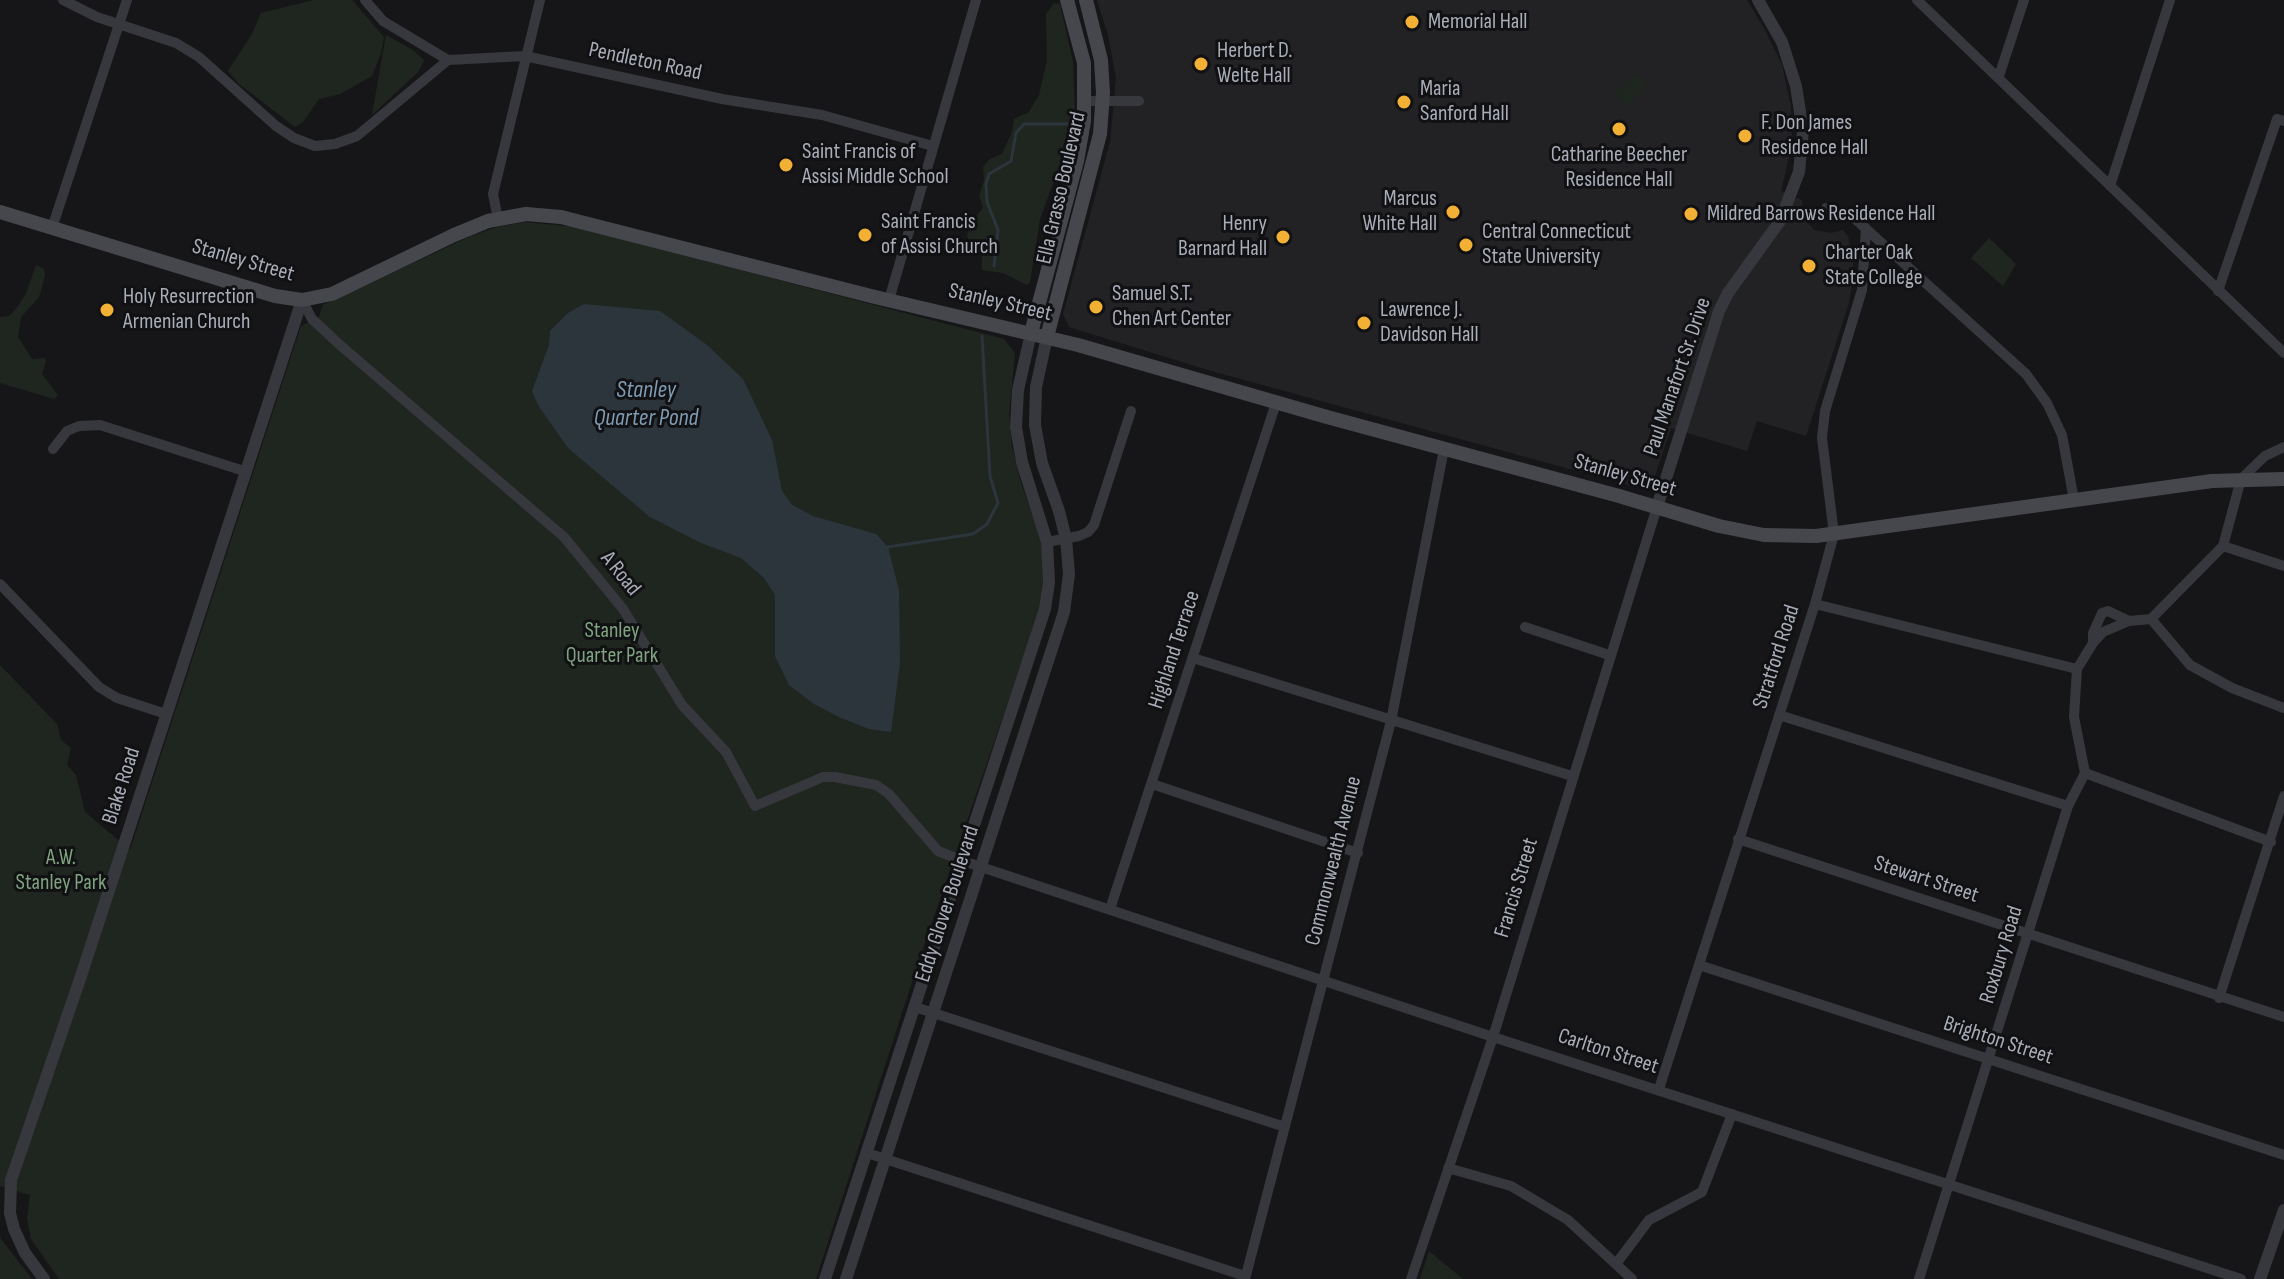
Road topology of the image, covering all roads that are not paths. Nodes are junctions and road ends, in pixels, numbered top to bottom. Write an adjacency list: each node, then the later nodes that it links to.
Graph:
1 (63, 0): 12 (street)
2 (127, 0): 12 (street)
3 (365, 0): 14 (street)
4 (540, 0): 13 (street)
5 (976, 0): 20 (street)
6 (1067, 0): 16 (main road, Ella Grasso Boulevard)
7 (1086, 0): 17 (main road, Ella Grasso Boulevard)
8 (1758, 0): 42 (street, Paul Manafort Sr. Drive)
9 (1917, 0): 15 (street)
10 (2024, 0): 15 (street)
11 (2170, 0): 21 (street)
12 (119, 24): 14 (street); 25 (street)
13 (525, 56): 14 (street, Pendleton Road); 20 (street, Pendleton Road); 24 (street)
14 (448, 60)
15 (1999, 76): 21 (street)
16 (1086, 101): 17 (street); 30 (main road, Ella Grasso Boulevard)
17 (1103, 101): 18 (street); 31 (main road, Ella Grasso Boulevard)
18 (1139, 101)
19 (2280, 120): 27 (street)
20 (933, 146): 29 (street)
21 (2110, 186): 27 (street)
22 (1826, 208): 26 (street)
23 (0, 212): 25 (main road, Stanley Street)
24 (498, 219): 28 (main road, Stanley Street); 29 (main road, Stanley Street)
25 (52, 228): 28 (main road, Stanley Street)
26 (1866, 228): 41 (street); 43 (street, Stratford Road)
27 (2218, 291): 32 (street)
28 (302, 300): 38 (street, Blake Road); 71 (street, A Road)
29 (889, 300): 30 (main road, Stanley Street)
30 (1031, 333): 31 (main road, Stanley Street); 45 (street, Eddy Glover Boulevard)
31 (1047, 337): 33 (main road, Stanley Street); 44 (street, Eddy Glover Boulevard)
32 (2284, 353)
33 (1276, 403): 37 (main road, Stanley Street); 55 (street, Highland Terrace)
34 (1131, 411): 44 (street)
35 (2284, 447): 39 (street)
36 (53, 449): 38 (street)
37 (1444, 449): 42 (main road, Stanley Street); 62 (street, Commonwealth Avenue)
38 (244, 471): 60 (street, Blake Road)
39 (2241, 479): 40 (main road, Stanley Street); 41 (main road, Stanley Street); 46 (street)
40 (2284, 479)
41 (2074, 500): 43 (main road, Stanley Street)
42 (1657, 507): 43 (main road, Stanley Street); 54 (street, Francis Street)
43 (1834, 534): 49 (street, Stratford Road)
44 (1066, 538): 45 (street); 58 (street, Eddy Glover Boulevard)
45 (1047, 542): 57 (street, Eddy Glover Boulevard)
46 (2223, 546): 47 (street); 50 (street)
47 (2284, 566)
48 (0, 584): 60 (street)
49 (1815, 604): 56 (street); 61 (street, Stratford Road)
50 (2151, 619): 51 (street); 59 (street)
51 (2129, 621): 53 (street); 53 (street)
52 (1525, 627): 54 (street)
53 (2093, 643): 56 (street)
54 (1609, 655): 64 (street, Francis Street)
55 (1193, 658): 62 (street); 65 (street, Highland Terrace)
56 (2077, 669): 63 (street)
57 (1017, 697): 58 (street); 71 (street, Eddy Glover Boulevard)
58 (1036, 703): 72 (street, Eddy Glover Boulevard)
59 (2284, 708)
60 (166, 714): 95 (street, Blake Road)
61 (1779, 715): 67 (street); 68 (street, Stratford Road)
62 (1391, 721): 64 (street); 70 (street, Commonwealth Avenue)
63 (2085, 773): 67 (street, Roxbury Road); 69 (street)
64 (1572, 776): 81 (street, Francis Street)
65 (1152, 784): 70 (street); 73 (street, Highland Terrace)
66 (2284, 796): 69 (street)
67 (2068, 806): 74 (street, Roxbury Road)
68 (1738, 839): 74 (street, Stewart Street); 75 (street, Stratford Road)
69 (2271, 842): 77 (street)
70 (1358, 853): 76 (street, Commonwealth Avenue)
71 (963, 861): 72 (street, Carlton Street); 78 (street, Eddy Glover Boulevard)
72 (982, 867): 73 (street, Carlton Street); 79 (street, Eddy Glover Boulevard)
73 (1110, 909): 76 (street, Carlton Street)
74 (2029, 935): 77 (street, Stewart Street); 82 (street, Roxbury Road)
75 (1699, 965): 82 (street, Brighton Street); 83 (street, Stratford Road)
76 (1324, 979): 81 (street, Carlton Street); 85 (street, Commonwealth Avenue)
77 (2219, 998): 80 (street, Stewart Street)
78 (915, 1007): 79 (street); 86 (street, Eddy Glover Boulevard)
79 (933, 1013): 85 (street); 88 (street, Eddy Glover Boulevard)
80 (2284, 1017)
81 (1493, 1037): 83 (street, Carlton Street); 89 (street, Francis Street)
82 (1990, 1060): 87 (street, Brighton Street); 90 (street, Roxbury Road)
83 (1659, 1089): 84 (street, Carlton Street)
84 (1732, 1114): 90 (street, Carlton Street); 93 (street)
85 (1285, 1127): 94 (street, Commonwealth Avenue)
86 (867, 1153): 88 (street); 96 (street, Eddy Glover Boulevard)
87 (2284, 1155)
88 (885, 1159): 94 (street); 97 (street, Eddy Glover Boulevard)
89 (1448, 1168): 93 (street); 98 (street, Francis Street)
90 (1950, 1185): 100 (street, Roxbury Road); 101 (street, Carlton Street)
91 (2284, 1210): 92 (street)
92 (2281, 1230): 102 (street)
93 (1616, 1264): 99 (street)
94 (1245, 1278)
95 (44, 1279)
96 (825, 1279)
97 (846, 1279)
98 (1411, 1279)
99 (1632, 1279)
100 (1919, 1279)
101 (2241, 1279)
102 (2260, 1279)

